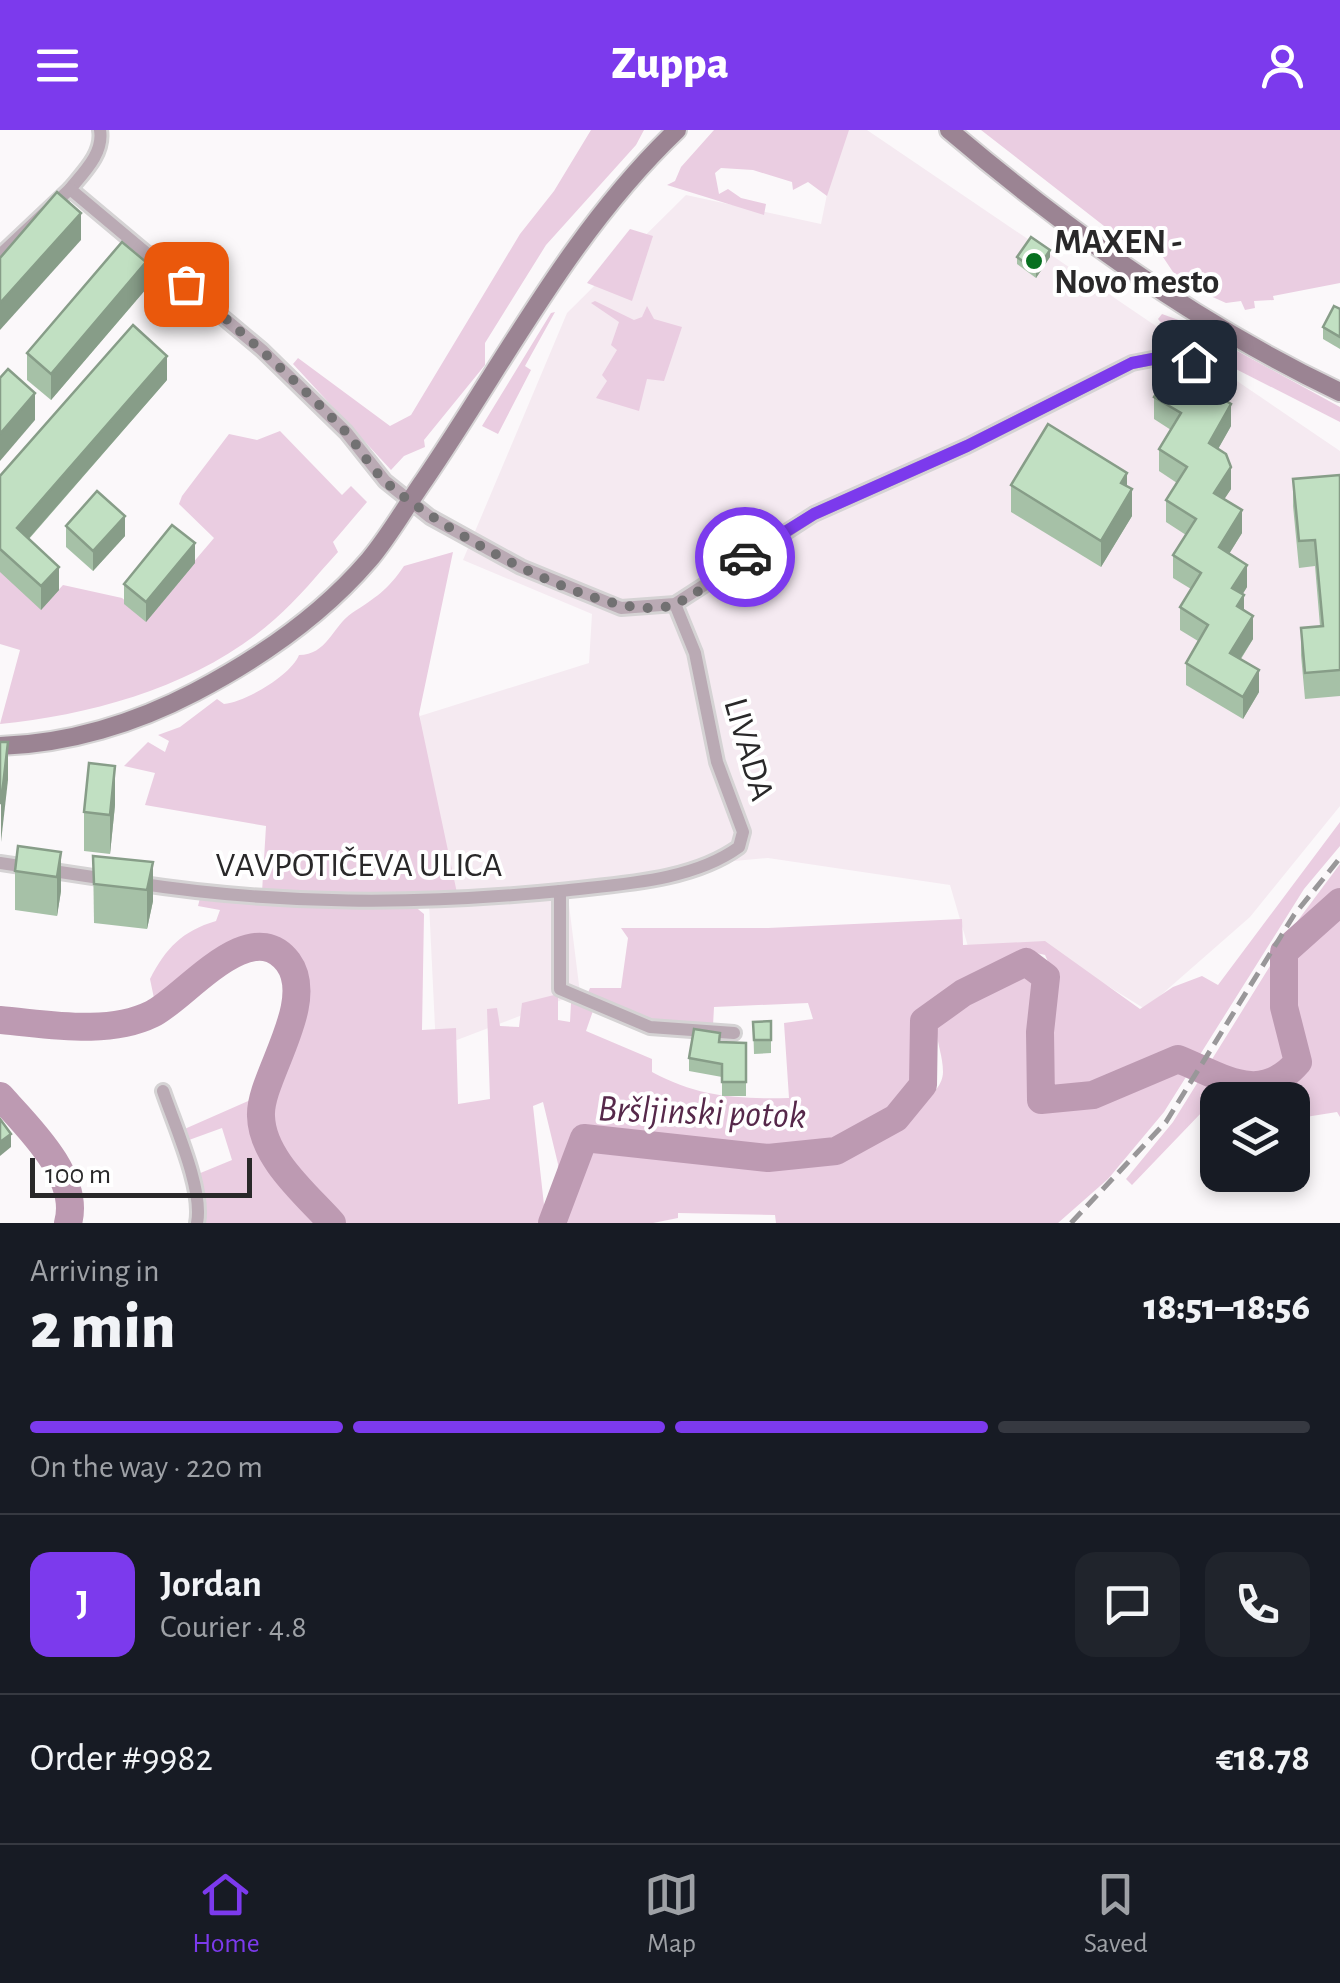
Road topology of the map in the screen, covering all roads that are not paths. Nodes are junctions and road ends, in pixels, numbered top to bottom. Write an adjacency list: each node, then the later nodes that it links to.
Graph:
1 (100, 130): 4 (street)
2 (676, 130): 8 (street)
3 (949, 130): 7 (street)
4 (70, 190): 5 (street); 8 (street)
5 (0, 255)
6 (1194, 362): 9 (street)
7 (1340, 392)
8 (410, 500): 9 (street); 10 (street)
9 (675, 604): 12 (street, LIVADA)
10 (0, 746)
11 (0, 863): 12 (street, VAVPOTIČEVA ULICA)
12 (560, 891): 13 (street)
13 (734, 1032)
14 (163, 1091): 15 (street)
15 (197, 1223)

